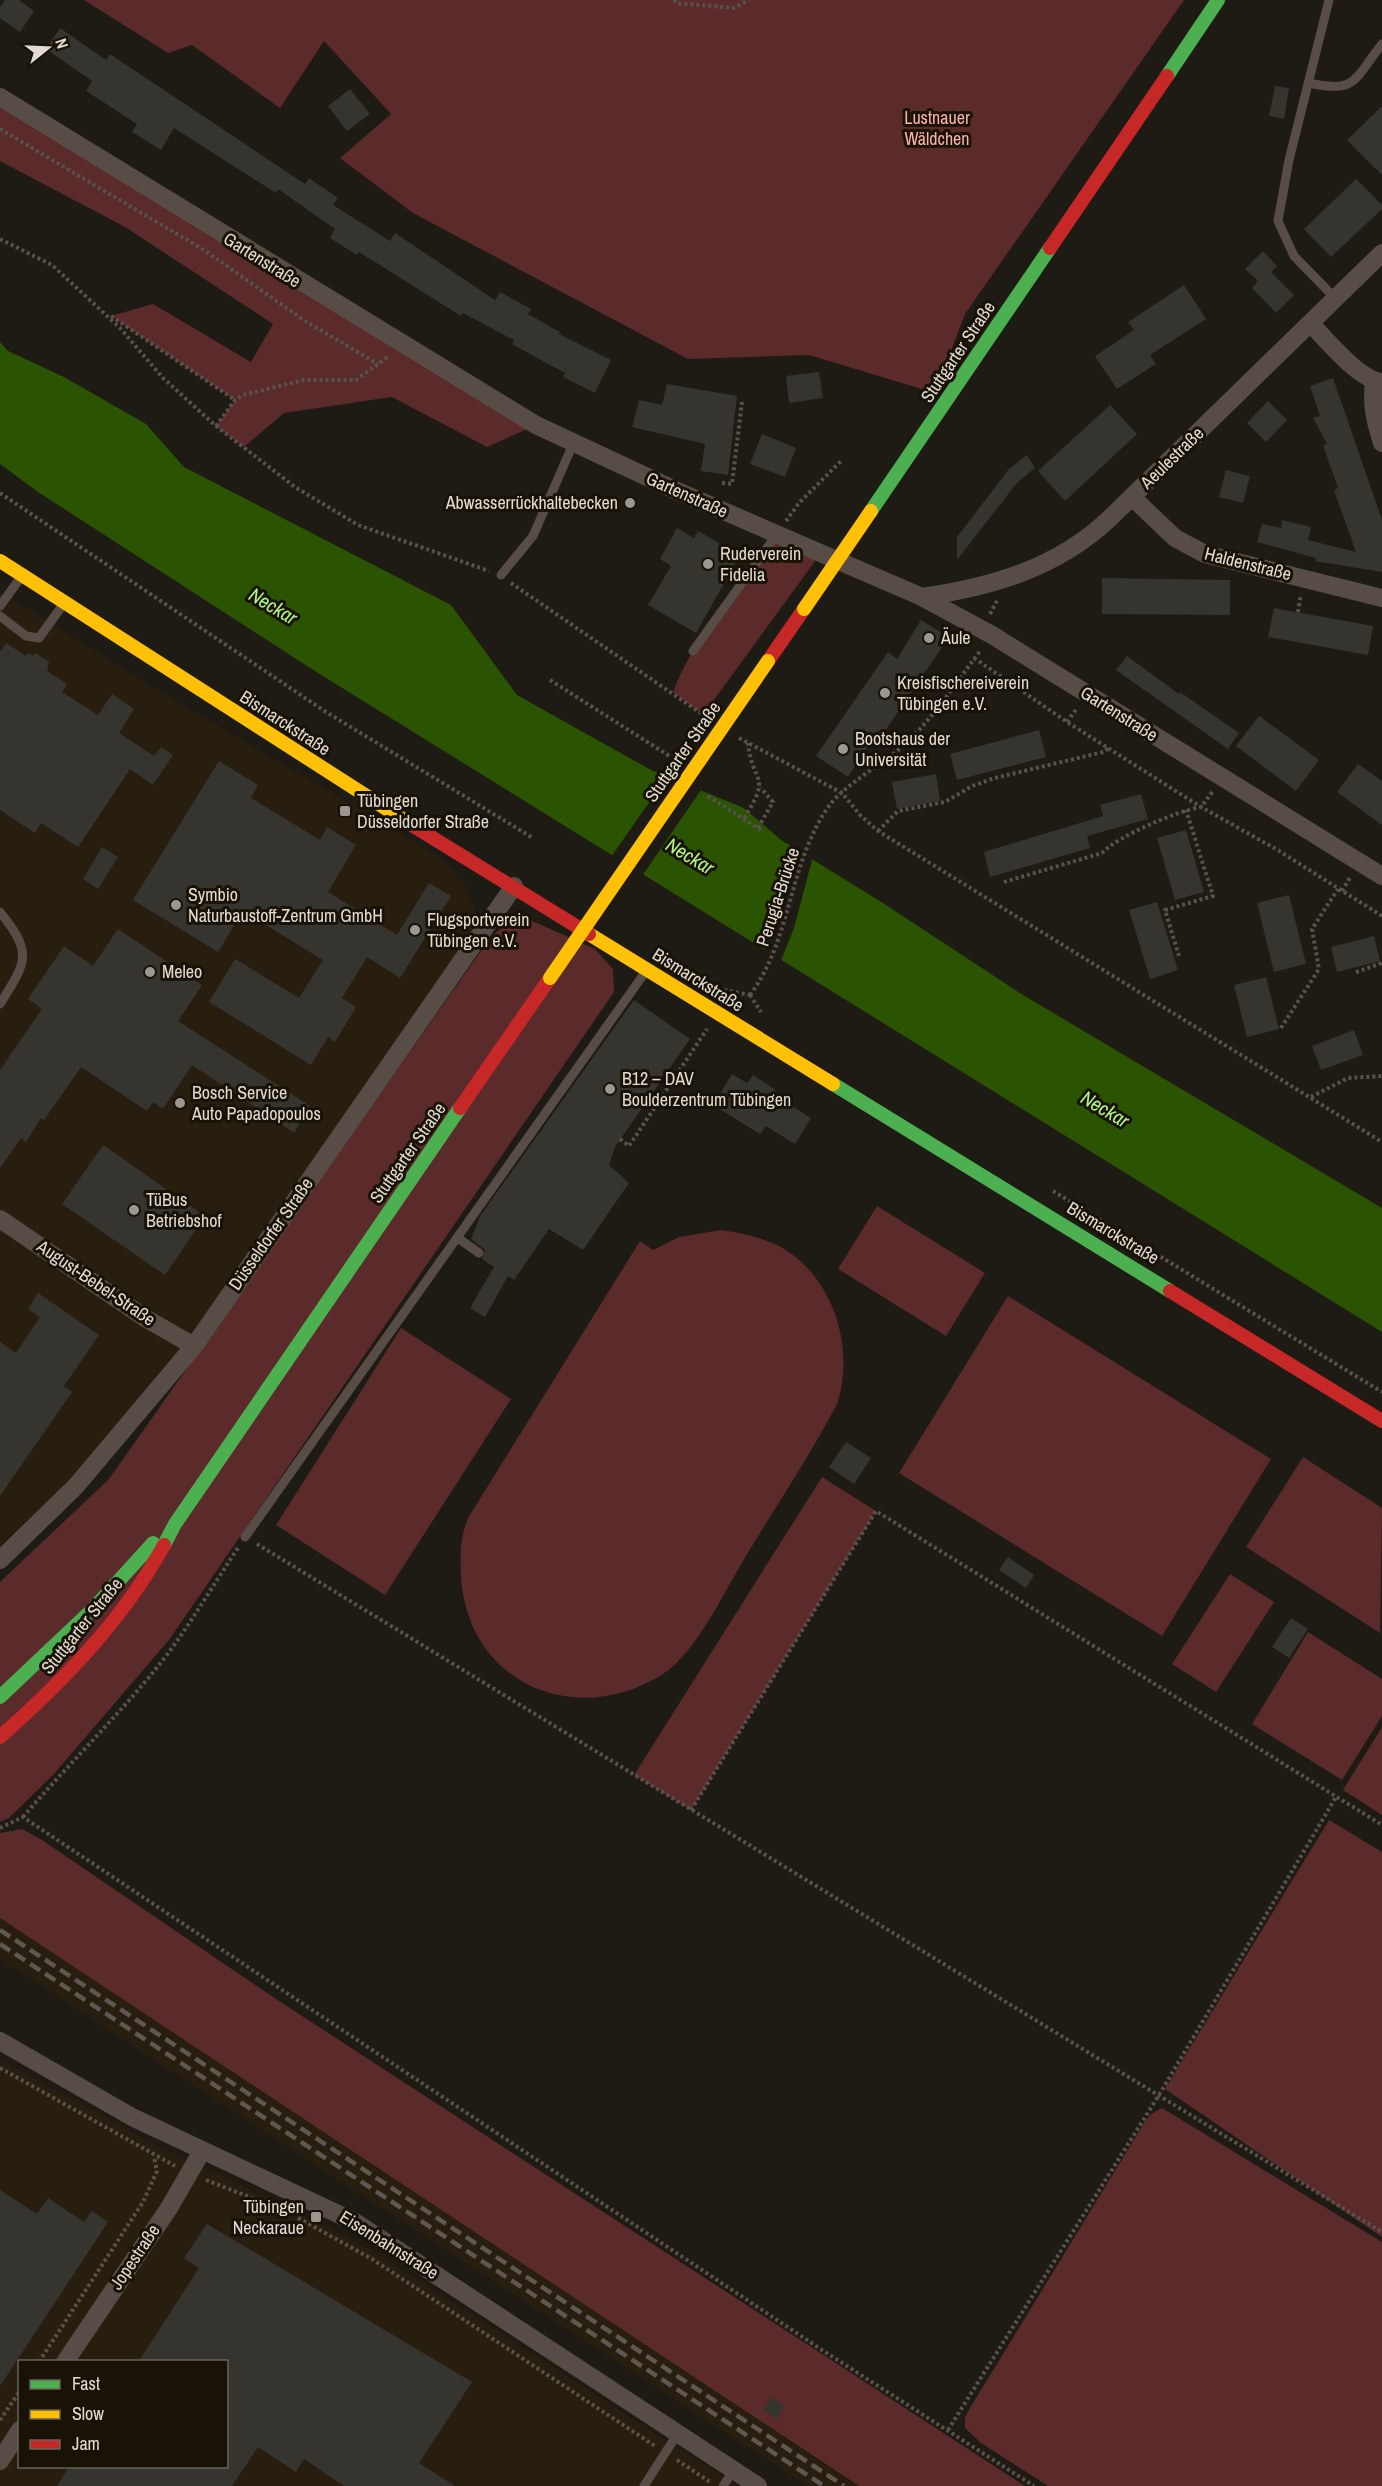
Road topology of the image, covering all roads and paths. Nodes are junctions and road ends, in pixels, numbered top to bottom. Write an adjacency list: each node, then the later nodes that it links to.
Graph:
1 (674, 0): 2 (path)
2 (749, 0)
3 (1218, 0): 76 (main road, Stuttgarter Straße, bridge)
4 (1329, 0): 6 (lane)
5 (1382, 44): 6 (lane)
6 (1309, 83): 11 (lane)
7 (0, 98): 14 (street, Gartenstraße)
8 (0, 129): 15 (path)
9 (0, 239): 19 (path)
10 (1382, 253): 11 (street, Aeulestraße)
11 (1336, 299): 13 (street, Aeulestraße)
12 (111, 316): 17 (path)
13 (1311, 324): 16 (street); 25 (street, Aeulestraße)
14 (404, 345): 15 (path); 21 (street, Gartenstraße)
15 (378, 364): 17 (path)
16 (1378, 382): 20 (street)
17 (235, 400): 19 (path)
18 (742, 402): 23 (path)
19 (216, 426): 29 (path)
20 (1382, 442)
21 (573, 444): 26 (street, Gartenstraße); 29 (lane)
22 (842, 460): 26 (path)
23 (722, 483)
24 (0, 493): 52 (path)
25 (1132, 497): 30 (street, Aeulestraße); 32 (street, Haldenstraße)
26 (777, 534): 31 (street, Gartenstraße); 37 (lane)
27 (0, 561): 28 (main road, Bismarckstraße)
28 (22, 575): 33 (main road, Bismarckstraße); 34 (lane)
29 (501, 575): 40 (path)
30 (1008, 579): 31 (street, Aeulestraße); 36 (path, Perugia-Brücke)
31 (922, 597): 36 (street, Gartenstraße)
32 (1382, 598)
33 (65, 602): 35 (lane); 55 (main road, Bismarckstraße)
34 (0, 606)
35 (0, 616)
36 (987, 632): 38 (path, Perugia-Brücke); 53 (street, Gartenstraße)
37 (693, 651)
38 (974, 658): 43 (path); 46 (path, Perugia-Brücke)
39 (550, 680): 44 (path)
40 (712, 721)
41 (730, 732): 42 (path)
42 (748, 743): 45 (path); 46 (path)
43 (1109, 748): 48 (path); 51 (path)
44 (671, 757)
45 (761, 788): 50 (path); 50 (path)
46 (842, 793): 51 (path); 63 (path, Perugia-Brücke)
47 (708, 796): 50 (path)
48 (1201, 807): 49 (path); 56 (path)
49 (1186, 810): 54 (path); 59 (path)
50 (744, 818)
51 (878, 831): 68 (path)
52 (533, 838)
53 (1382, 876)
54 (1004, 882)
55 (514, 886): 61 (main road, Bismarckstraße); 74 (street, Düsseldorfer Straße)
56 (1338, 889): 58 (path); 66 (path)
57 (0, 912): 64 (lane)
58 (1382, 916)
59 (1179, 956)
60 (1382, 963): 62 (path)
61 (648, 969): 65 (main road, Bismarckstraße); 72 (lane)
62 (1356, 972)
63 (751, 994)
64 (0, 1004)
65 (718, 1014): 69 (path); 75 (main road, Bismarckstraße)
66 (1281, 1028)
67 (1382, 1076): 68 (path)
68 (1311, 1097): 70 (path)
69 (620, 1139)
70 (1382, 1142)
71 (0, 1219): 74 (street, August-Bebel-Straße)
72 (458, 1238): 73 (lane); 77 (lane)
73 (479, 1253)
74 (194, 1346): 78 (street, Düsseldorfer Straße)
75 (1382, 1420)
76 (175, 1524): 79 (main road, Stuttgarter Straße); 80 (main road, Stuttgarter Straße)
77 (245, 1537): 82 (path); 83 (path)
78 (0, 1560)
79 (0, 1697)
80 (0, 1737)
81 (1336, 1797): 82 (path); 84 (path); 88 (path)
82 (691, 1810): 88 (path)
83 (22, 1817): 85 (path); 99 (path)
84 (1382, 1825)
85 (0, 1828)
86 (0, 2041): 89 (street, Eisenbahnstraße)
87 (0, 2068): 90 (path)
88 (1159, 2095): 94 (path); 99 (path)
89 (202, 2151): 91 (street, Jopestraße); 101 (street, Eisenbahnstraße)
90 (154, 2156): 91 (path); 95 (path)
91 (191, 2173): 92 (path); 96 (street, Jopestraße)
92 (283, 2210)
93 (291, 2214): 102 (path)
94 (1382, 2232)
95 (40, 2360)
96 (66, 2360)
97 (18, 2394): 98 (path)
98 (0, 2420)
99 (948, 2430): 109 (path)
100 (18, 2433): 103 (street)
101 (678, 2433): 102 (lane); 104 (street, Eisenbahnstraße)
102 (666, 2453): 105 (lane); 106 (path)
103 (0, 2461)
104 (734, 2470): 107 (lane); 108 (street, Eisenbahnstraße)
105 (644, 2486)
106 (716, 2486)
107 (723, 2486)
108 (758, 2486)
109 (1034, 2486)

